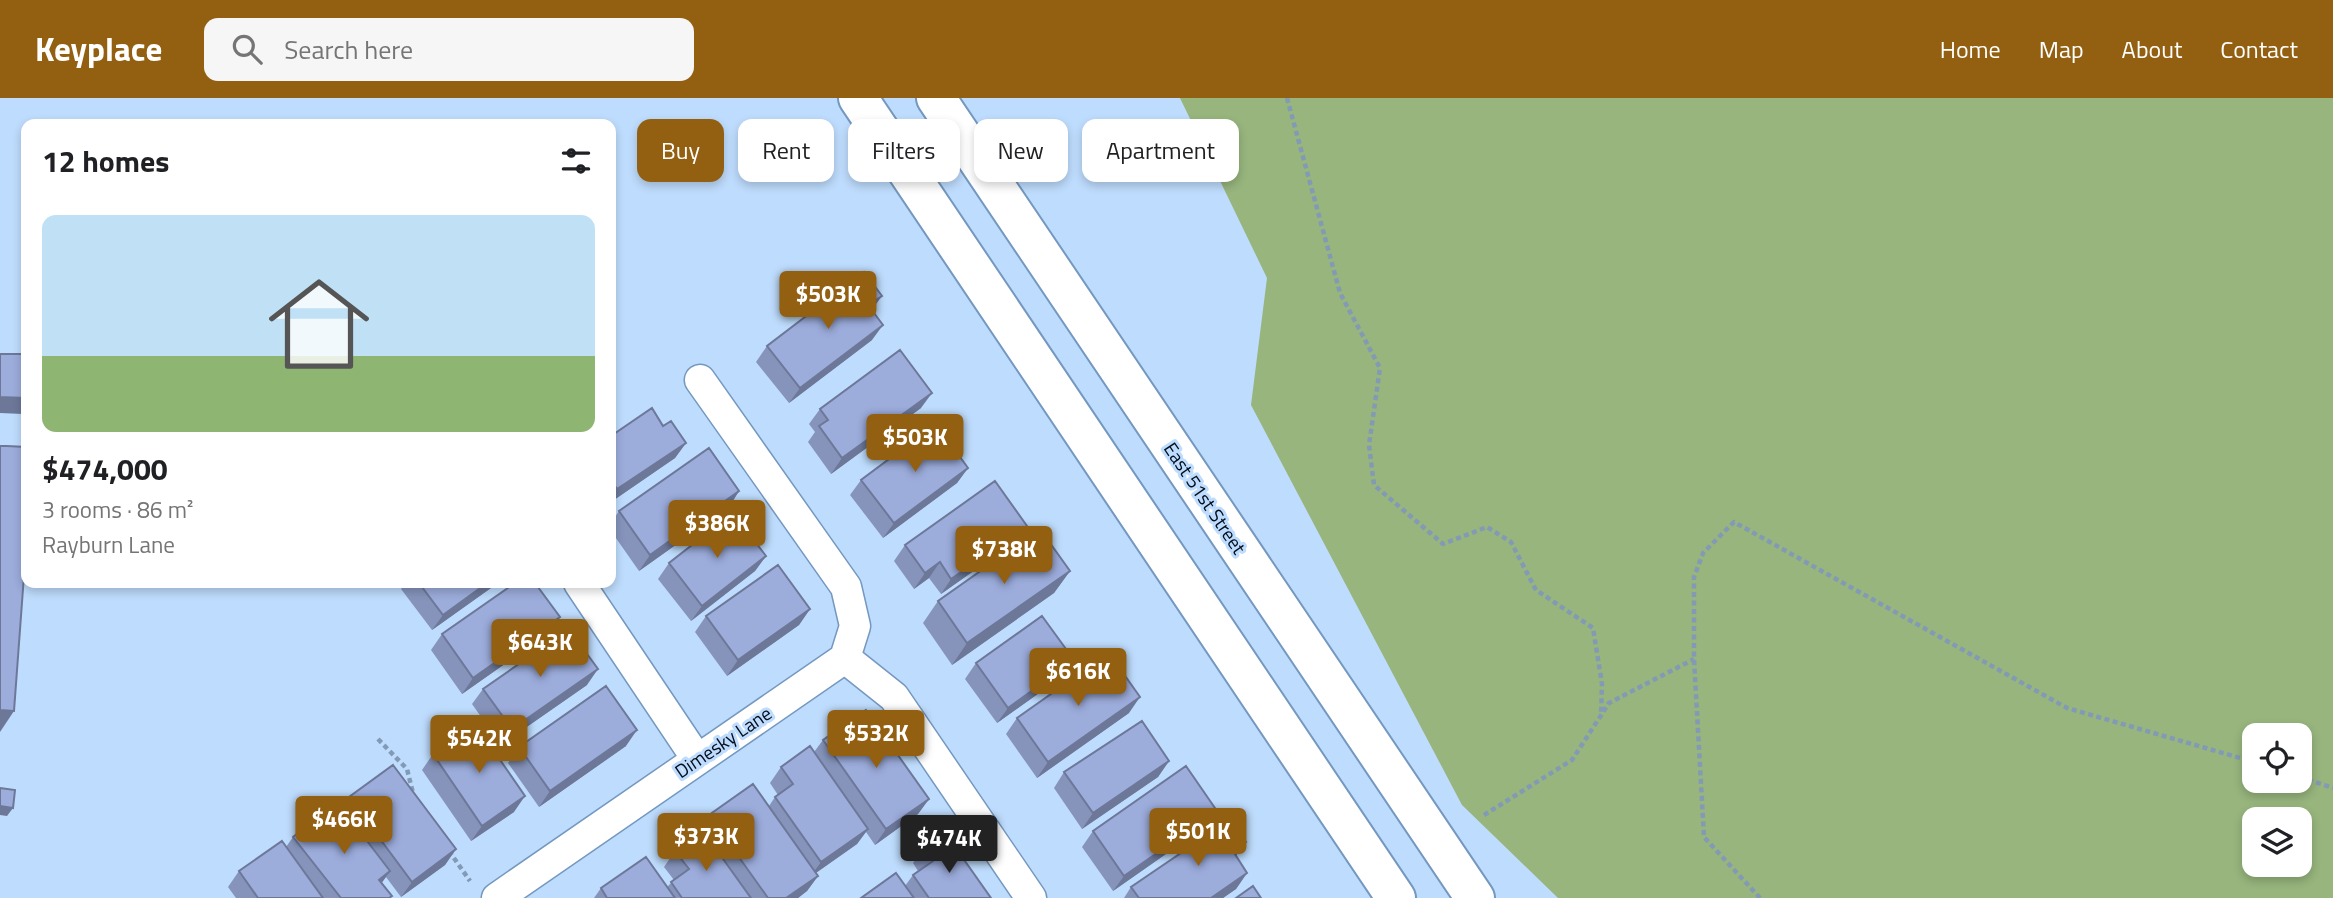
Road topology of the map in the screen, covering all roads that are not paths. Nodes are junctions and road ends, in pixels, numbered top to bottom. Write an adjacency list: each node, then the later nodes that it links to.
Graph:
1 (858, 98): 9 (street)
2 (936, 98): 10 (street, East 51st Street)
3 (700, 380): 5 (street)
4 (582, 588): 6 (street)
5 (845, 658): 6 (street, Dimesky Lane); 8 (street)
6 (697, 759): 7 (street, Dimesky Lane)
7 (497, 898)
8 (1031, 898)
9 (1396, 898)
10 (1475, 898)

